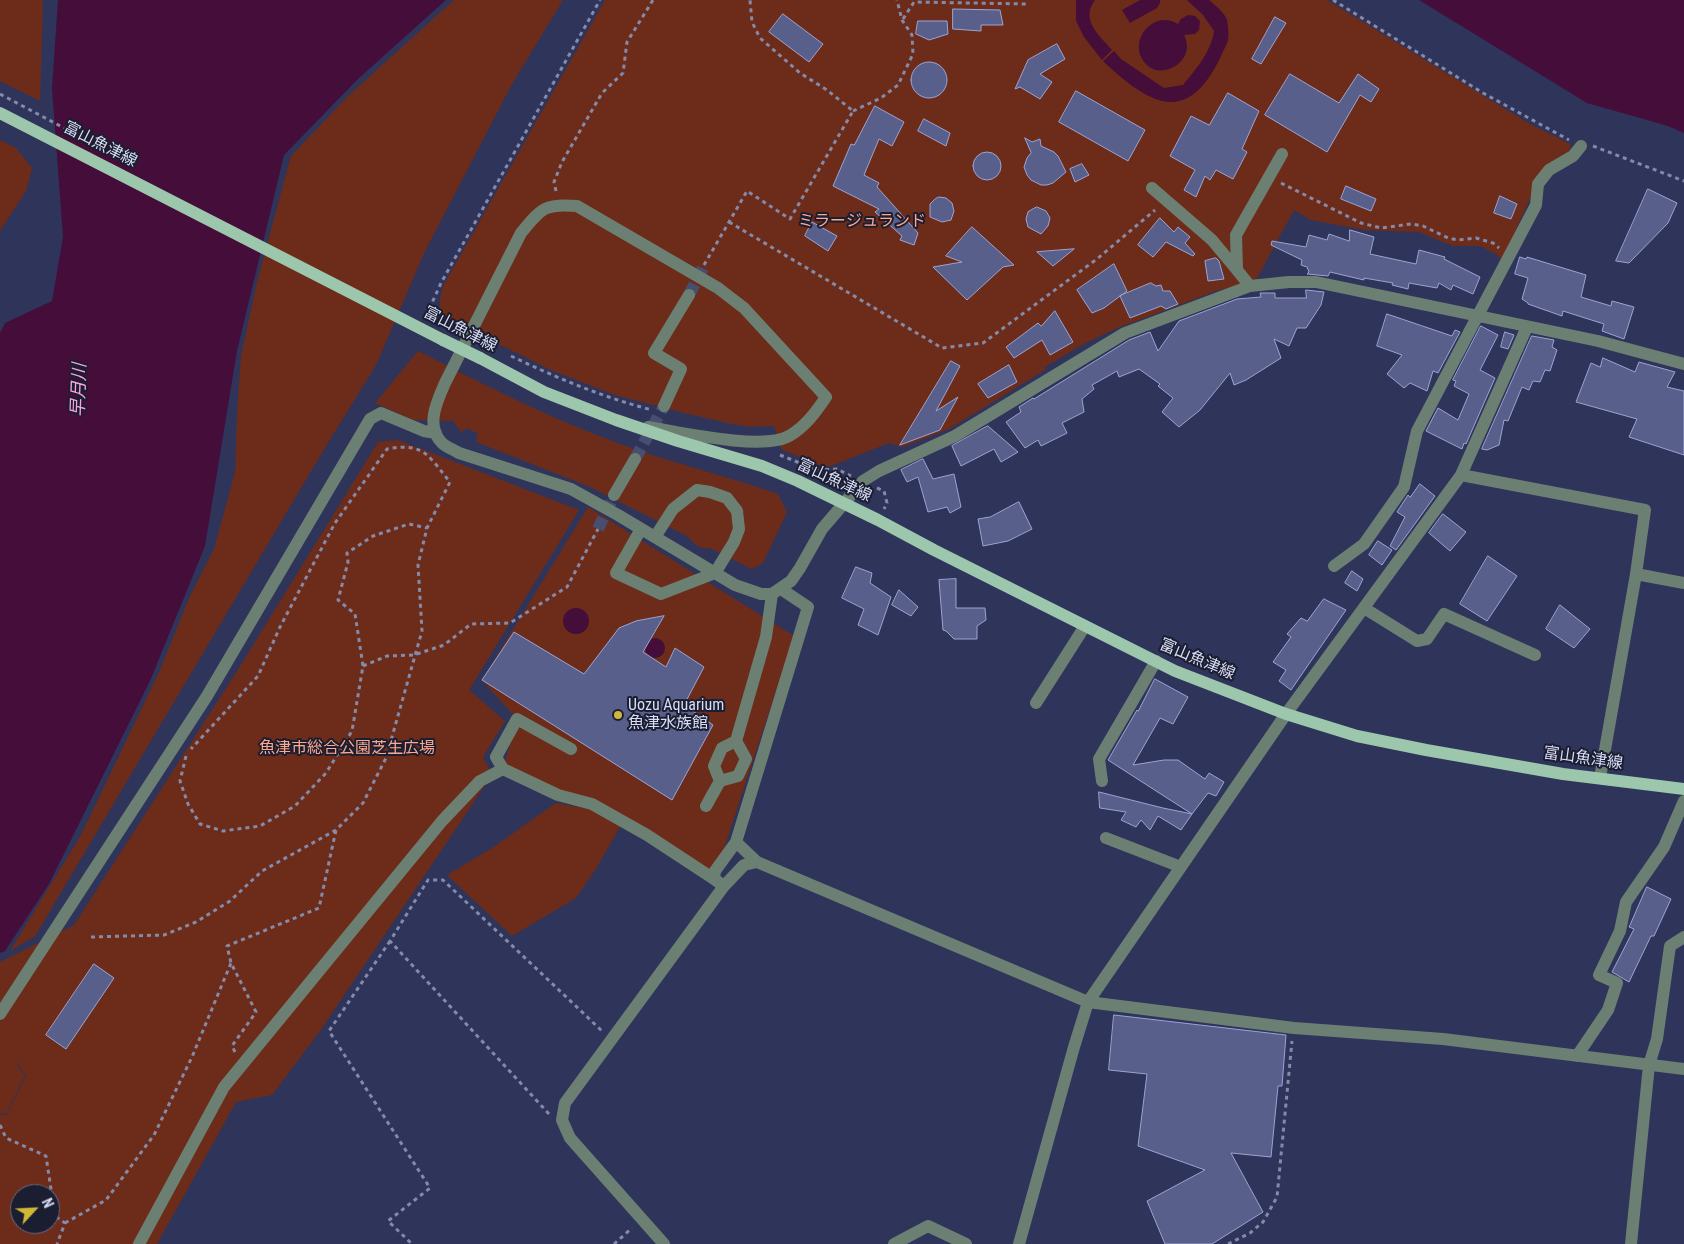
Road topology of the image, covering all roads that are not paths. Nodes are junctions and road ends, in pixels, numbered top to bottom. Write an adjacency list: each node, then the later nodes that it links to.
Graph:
1 (0, 113): 12 (main road, 富山魚津線, bridge)
2 (1581, 146): 8 (street)
3 (1282, 154): 5 (street)
4 (1152, 188): 5 (street)
5 (1237, 270): 6 (street)
6 (1250, 286): 8 (street); 17 (street)
7 (688, 295): 11 (street)
8 (1478, 316): 9 (street); 20 (street)
9 (1527, 327): 10 (street); 15 (street)
10 (1684, 364)
11 (662, 409)
12 (628, 424): 13 (street); 17 (main road, 富山魚津線)
13 (436, 433): 18 (street); 47 (street)
14 (635, 459): 16 (street)
15 (1461, 476): 22 (street); 25 (street)
16 (614, 495)
17 (844, 503): 24 (street); 26 (main road, 富山魚津線)
18 (641, 529): 19 (street); 21 (street)
19 (655, 537): 21 (street); 21 (street)
20 (1334, 566)
21 (715, 573): 24 (street)
22 (1636, 574): 23 (street); 34 (street)
23 (1684, 583)
24 (776, 591): 31 (street); 41 (street)
25 (1364, 608): 27 (street); 30 (street)
26 (1085, 626): 28 (main road, 富山魚津線); 29 (street)
27 (1534, 655)
28 (1156, 661): 30 (main road, 富山魚津線); 36 (street)
29 (1036, 703)
30 (1286, 714): 34 (main road, 富山魚津線); 43 (street)
31 (736, 741): 35 (street); 35 (street)
32 (571, 750): 33 (street)
33 (503, 768): 44 (street); 51 (street)
34 (1600, 778): 37 (main road, 富山魚津線)
35 (720, 781): 39 (street)
36 (1102, 781)
37 (1684, 788)
38 (1684, 801): 48 (street)
39 (706, 806)
40 (1106, 838): 43 (street)
41 (736, 842): 42 (street); 44 (street)
42 (757, 862): 44 (street); 46 (street)
43 (1181, 867): 46 (street)
44 (719, 882): 52 (street)
45 (1684, 937): 49 (street)
46 (1088, 1002): 48 (street); 55 (street)
47 (0, 1014)
48 (1577, 1056): 49 (street)
49 (1649, 1065): 50 (street); 56 (street)
50 (1684, 1069)
51 (139, 1244)
52 (664, 1244)
53 (894, 1244): 54 (street)
54 (966, 1244)
55 (1019, 1244)
56 (1631, 1244)

